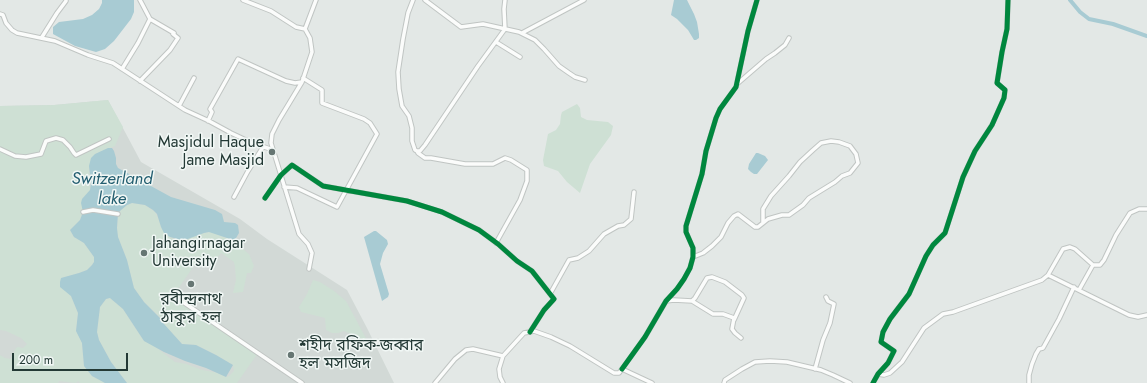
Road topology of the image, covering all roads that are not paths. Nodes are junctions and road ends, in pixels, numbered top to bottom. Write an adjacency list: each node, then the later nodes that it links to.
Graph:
1 (66, 0): 16 (street)
2 (140, 0): 12 (street)
3 (243, 0): 13 (street)
4 (316, 0): 13 (street)
5 (413, 0): 32 (street)
6 (425, 0): 14 (street)
7 (504, 0): 14 (street)
8 (584, 0): 15 (street)
9 (757, 0): 25 (street)
10 (1008, 0): 62 (street)
11 (0, 14): 16 (street)
12 (150, 19): 20 (street); 24 (street)
13 (305, 29): 22 (street)
14 (505, 30): 15 (street); 18 (street)
15 (522, 33): 23 (street)
16 (42, 37): 20 (street)
17 (789, 38): 25 (street)
18 (496, 42): 19 (street); 32 (street)
19 (520, 57)
20 (122, 69): 24 (street)
21 (194, 78): 26 (street)
22 (303, 80): 27 (street); 31 (street); 35 (street)
23 (585, 80)
24 (140, 81): 26 (street)
25 (737, 84): 44 (street)
26 (179, 106): 27 (street)
27 (208, 121): 29 (street)
28 (109, 139): 30 (street)
29 (263, 147): 31 (street); 37 (street)
30 (0, 149)
31 (273, 150): 33 (street)
32 (417, 151): 43 (street)
33 (281, 175): 34 (street); 35 (street); 38 (street)
34 (284, 186): 35 (street); 46 (street)
35 (347, 190): 43 (street)
36 (634, 192): 50 (street)
37 (234, 197)
38 (266, 198)
39 (1147, 209): 45 (street)
40 (83, 212): 41 (street)
41 (118, 214)
42 (763, 223): 42 (street); 44 (street)
43 (496, 243): 50 (street)
44 (693, 257): 52 (street)
45 (1093, 265): 47 (street); 49 (street)
46 (309, 269)
47 (1048, 275): 48 (street); 62 (street)
48 (1074, 287): 49 (street); 70 (street)
49 (1079, 290): 55 (street)
50 (550, 294): 57 (street)
51 (826, 298): 61 (street)
52 (666, 301): 53 (street); 60 (street)
53 (692, 301): 56 (street); 56 (street)
54 (183, 302): 63 (street)
55 (1147, 315)
56 (734, 320): 58 (street)
57 (530, 332): 59 (street); 60 (street)
58 (741, 338)
59 (502, 356): 64 (street); 65 (street)
60 (622, 369): 66 (street)
61 (816, 369): 67 (street); 68 (street)
62 (878, 374): 69 (street)
63 (302, 383)
64 (435, 383)
65 (503, 383)
66 (652, 383)
67 (724, 383)
68 (850, 383)
69 (873, 383)
70 (1030, 383)

